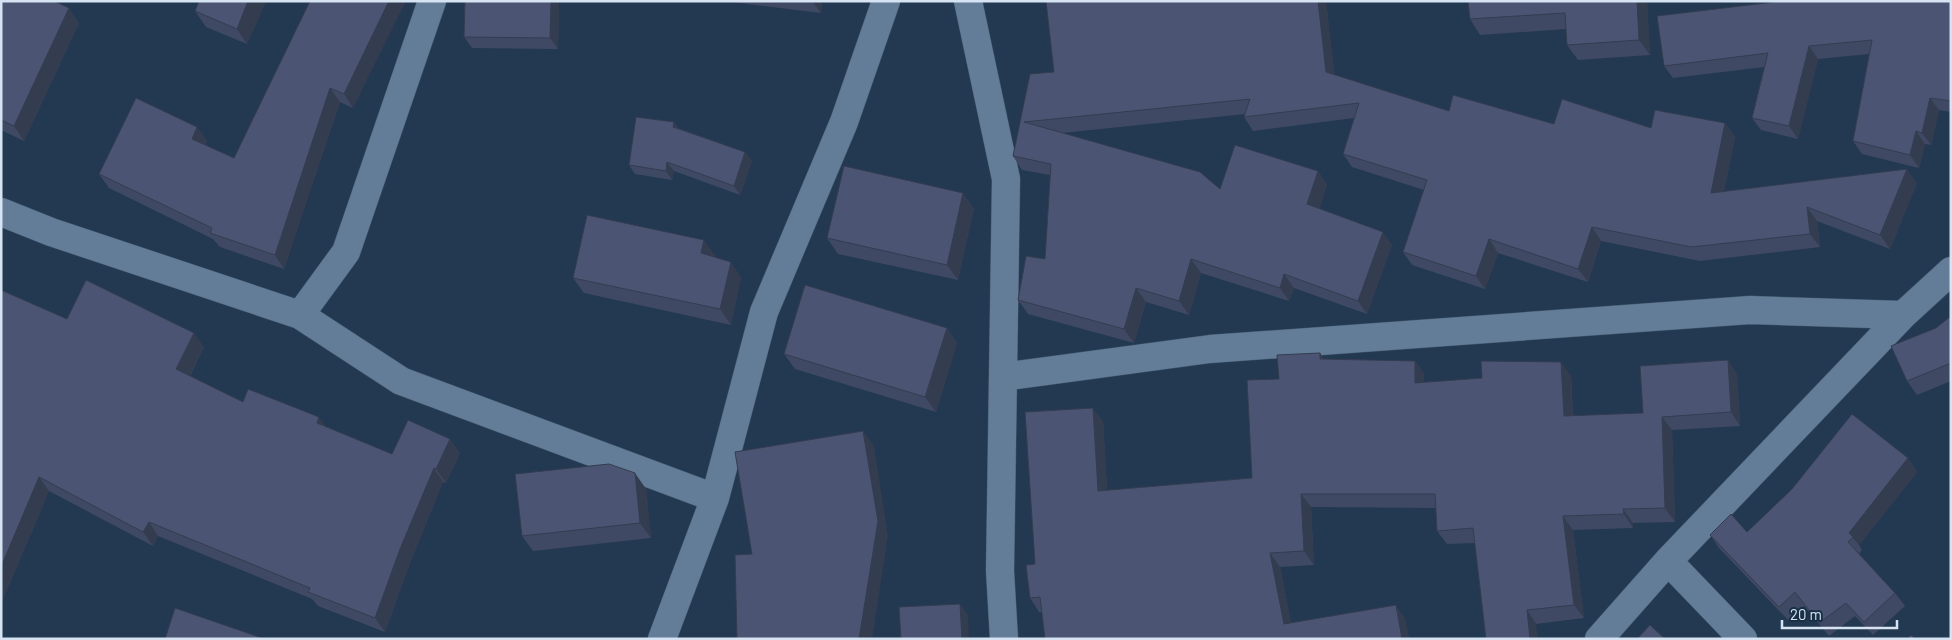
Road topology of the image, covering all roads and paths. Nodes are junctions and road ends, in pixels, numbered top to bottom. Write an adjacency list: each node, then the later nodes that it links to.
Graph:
1 (432, 1): 6 (street)
2 (886, 1): 9 (street)
3 (968, 1): 8 (street)
4 (1, 212): 6 (street)
5 (1951, 271): 7 (street)
6 (300, 315): 9 (street)
7 (1903, 315): 8 (street); 10 (street)
8 (1003, 377): 12 (street)
9 (715, 498): 11 (street)
10 (1668, 561): 13 (street); 14 (street)
11 (662, 639)
12 (1004, 639)
13 (1599, 639)
14 (1743, 639)

